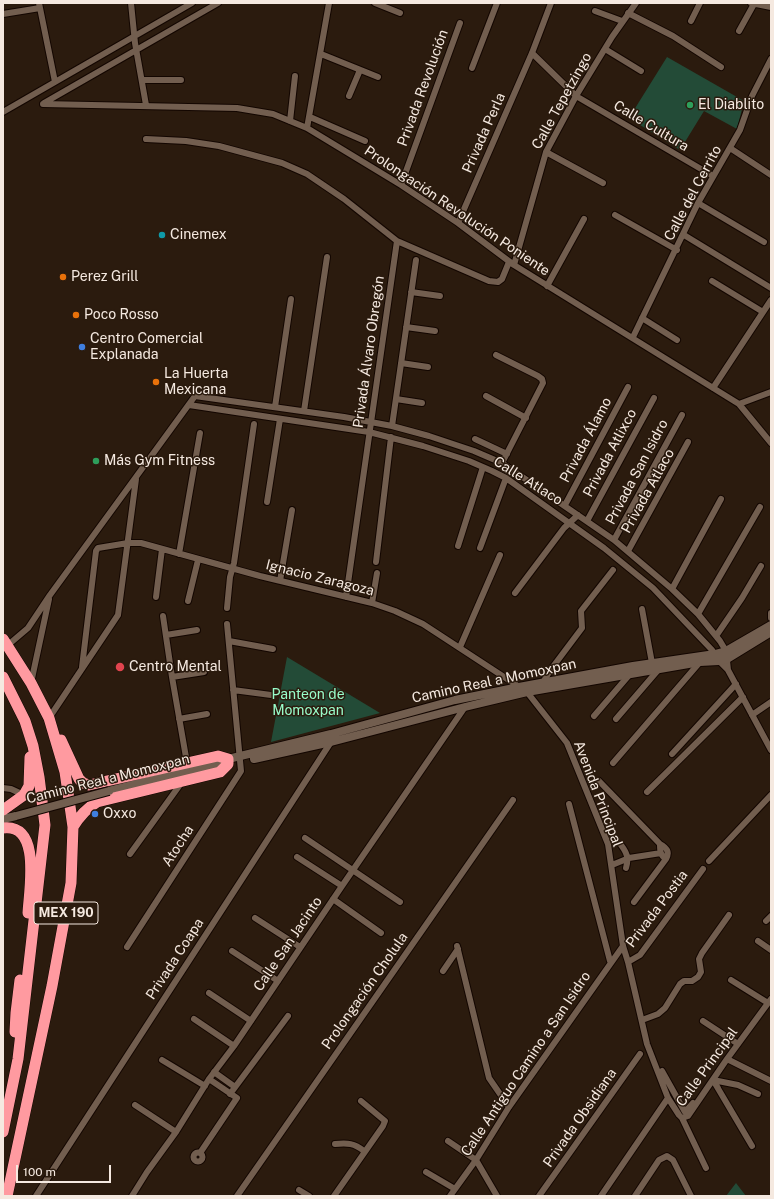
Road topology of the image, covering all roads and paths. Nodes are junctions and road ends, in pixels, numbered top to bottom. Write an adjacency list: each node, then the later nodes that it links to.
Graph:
1 (131, 3): 21 (street)
2 (192, 3): 21 (street)
3 (218, 3): 23 (street)
4 (329, 3): 25 (street)
5 (375, 3): 14 (street)
6 (497, 3): 28 (street)
7 (551, 3): 24 (street, Privada Perla)
8 (636, 3): 15 (street, Calle Tepetzingo)
9 (700, 3): 18 (street)
10 (752, 3): 12 (street); 20 (street)
11 (39, 6): 16 (street); 35 (street)
12 (771, 7)
13 (595, 11): 17 (street)
14 (400, 13)
15 (628, 13): 17 (street, Calle Tepetzingo); 27 (street)
16 (3, 14)
17 (622, 21): 22 (street, Calle Tepetzingo)
18 (692, 21)
19 (460, 23): 50 (street, Privada Revolución)
20 (739, 31)
21 (135, 36): 23 (street); 35 (street)
22 (604, 49): 30 (street); 37 (street, Calle Tepetzingo)
23 (137, 50): 33 (street); 38 (street, Prolongación Revolución Poniente)
24 (532, 53): 37 (street, Calle Cultura); 54 (street, Privada Perla)
25 (321, 54): 29 (street); 40 (street)
26 (771, 59): 45 (street, Calle del Cerrito)
27 (721, 67)
28 (472, 68)
29 (360, 70): 32 (street); 36 (street)
30 (641, 71)
31 (295, 76): 41 (street)
32 (378, 77)
33 (142, 80): 34 (street); 38 (street)
34 (181, 80)
35 (55, 82): 39 (street)
36 (349, 96)
37 (576, 96): 46 (street, Calle Tepetzingo); 48 (street, Calle Cultura)
38 (146, 106): 41 (street, Prolongación Revolución Poniente)
39 (3, 112)
40 (310, 117): 42 (street); 44 (street)
41 (290, 121): 42 (street, Prolongación Revolución Poniente)
42 (307, 128): 50 (street, Prolongación Revolución Poniente)
43 (146, 139): 56 (street)
44 (365, 141)
45 (730, 148): 47 (street); 48 (street, Calle del Cerrito)
46 (546, 152): 49 (street); 61 (street, Calle Tepetzingo)
47 (771, 175)
48 (713, 176): 51 (street, Calle del Cerrito)
49 (603, 183)
50 (401, 185): 54 (street, Prolongación Revolución Poniente)
51 (698, 203): 55 (street, Calle del Cerrito); 57 (street)
52 (615, 215): 58 (street)
53 (584, 219): 63 (street)
54 (458, 222): 61 (street, Prolongación Revolución Poniente)
55 (684, 235): 58 (street, Calle del Cerrito); 64 (street)
56 (397, 241): 61 (street); 94 (street, Privada Álvaro Obregón)
57 (764, 242)
58 (676, 250): 70 (street, Calle del Cerrito)
59 (327, 256): 89 (street)
60 (416, 260): 65 (street)
61 (511, 264): 63 (street, Prolongación Revolución Poniente)
62 (712, 281): 69 (street)
63 (547, 286): 73 (street, Prolongación Revolución Poniente)
64 (771, 288)
65 (411, 292): 66 (street); 71 (street)
66 (440, 296)
67 (291, 300): 88 (street)
68 (771, 300): 69 (street)
69 (763, 312): 79 (street)
70 (642, 318): 73 (street, Calle del Cerrito); 74 (street)
71 (406, 327): 72 (street); 76 (street)
72 (434, 331)
73 (632, 337): 79 (street, Prolongación Revolución Poniente)
74 (677, 340)
75 (496, 355): 92 (street)
76 (401, 363): 77 (street); 83 (street)
77 (428, 367)
78 (628, 387): 112 (street, Privada Álamo)
79 (713, 388): 85 (street, Prolongación Revolución Poniente)
80 (771, 392): 85 (street)
81 (486, 396): 92 (street)
82 (654, 398): 116 (street, Privada Atlixco)
83 (396, 399): 84 (street); 96 (street)
84 (422, 403)
85 (739, 404): 102 (street, Prolongación Revolución Poniente)
86 (189, 405): 87 (street, Calle Atlaco); 91 (street, Calle Atlaco); 108 (street)
87 (267, 406): 88 (street, Calle Atlaco); 91 (street)
88 (275, 407): 89 (street, Calle Atlaco)
89 (304, 411): 94 (street, Calle Atlaco)
90 (682, 415): 118 (street, Privada San Isidro)
91 (265, 417): 93 (street, Calle Atlaco)
92 (526, 418): 104 (street)
93 (280, 419): 97 (street, Calle Atlaco); 111 (street)
94 (371, 421): 96 (street, Calle Atlaco); 97 (street, Privada Álvaro Obregón)
95 (254, 424): 129 (street)
96 (392, 426): 103 (street, Calle Atlaco)
97 (369, 432): 99 (street, Calle Atlaco); 139 (street, Privada Álvaro Obregón)
98 (200, 433): 124 (street)
99 (391, 437): 105 (street, Calle Atlaco); 127 (street)
100 (475, 439): 104 (street)
101 (688, 442): 123 (street, Privada Atlaco)
102 (771, 443)
103 (474, 451): 105 (street); 106 (street, Calle Atlaco)
104 (507, 454): 106 (street)
105 (469, 461): 107 (street, Calle Atlaco)
106 (502, 463): 112 (street, Calle Atlaco)
107 (483, 467): 109 (street, Calle Atlaco); 120 (street)
108 (136, 478): 119 (street); 137 (street)
109 (506, 478): 117 (street, Calle Atlaco); 121 (street)
110 (721, 499): 135 (street)
111 (266, 502)
112 (565, 505): 115 (street, Calle Atlaco)
113 (760, 507): 145 (street)
114 (292, 510): 133 (street)
115 (578, 514): 116 (street, Calle Atlaco); 117 (street)
116 (587, 520): 118 (street, Calle Atlaco)
117 (570, 522): 134 (street, Calle Atlaco); 136 (street)
118 (614, 540): 123 (street, Calle Atlaco)
119 (128, 542): 122 (street, Ignacio Zaragoza); 161 (street); 161 (street, Ignacio Zaragoza)
120 (458, 546)
121 (480, 548)
122 (162, 549): 124 (street, Ignacio Zaragoza); 138 (street)
123 (628, 551): 132 (street, Calle Atlaco)
124 (179, 554): 126 (street, Ignacio Zaragoza)
125 (500, 555): 156 (street)
126 (198, 560): 129 (street, Ignacio Zaragoza); 140 (street)
127 (376, 562)
128 (761, 566): 153 (street)
129 (233, 569): 133 (street, Ignacio Zaragoza); 142 (street)
130 (613, 570): 167 (street)
131 (377, 573): 141 (street)
132 (660, 579): 134 (street); 135 (street, Calle Atlaco)
133 (280, 581): 139 (street, Ignacio Zaragoza)
134 (653, 588): 158 (street, Calle Atlaco)
135 (672, 589): 145 (street, Calle Atlaco)
136 (515, 593)
137 (50, 595): 155 (street); 168 (street)
138 (156, 597)
139 (346, 597): 141 (street, Ignacio Zaragoza)
140 (188, 601)
141 (372, 603): 156 (street, Ignacio Zaragoza)
142 (227, 608)
143 (642, 609): 160 (street)
144 (771, 613): 147 (street)
145 (698, 614): 153 (street, Calle Atlaco)
146 (163, 616): 152 (street)
147 (771, 618)
148 (227, 624): 154 (street)
149 (771, 625): 158 (street, Camino Real a Momoxpan)
150 (197, 630): 152 (street)
151 (771, 632): 158 (street, Camino Real a Momoxpan)
152 (166, 635): 166 (street)
153 (716, 636): 158 (street, Calle Atlaco)
154 (229, 641): 157 (street); 171 (street)
155 (5, 642): 168 (highway, MEX 190)
156 (460, 648): 170 (street, Ignacio Zaragoza)
157 (273, 649)
158 (722, 656): 159 (street, Camino Real a Momoxpan); 160 (street, Camino Real a Momoxpan); 169 (street, Calle Atlaco)
159 (700, 662): 162 (street, Camino Real a Momoxpan); 190 (street)
160 (652, 663): 163 (street, Camino Real a Momoxpan)
161 (82, 667): 180 (street)
162 (659, 669): 163 (street, Camino Real a Momoxpan); 182 (street)
163 (632, 671): 167 (street, Camino Real a Momoxpan); 172 (street, Camino Real a Momoxpan); 179 (street)
164 (204, 672): 166 (street)
165 (3, 677): 183 (highway, MEX 190)
166 (172, 677): 181 (street)
167 (544, 681): 170 (street, Camino Real a Momoxpan)
168 (31, 683): 180 (highway, MEX 190)
169 (736, 684): 174 (street, Calle Atlaco); 186 (street)
170 (519, 687): 172 (street, Avenida Principal); 184 (street, Camino Real a Momoxpan)
171 (233, 690): 173 (street); 187 (street)
172 (527, 692): 176 (street, Camino Real a Momoxpan); 212 (street, Avenida Principal)
173 (271, 695)
174 (743, 697): 178 (street, Calle Atlaco); 194 (street)
175 (771, 702): 178 (street)
176 (465, 707): 184 (street, Camino Real a Momoxpan); 215 (street, Calle San Jacinto)
177 (207, 714): 181 (street)
178 (752, 715): 185 (street, Calle Atlaco)
179 (594, 716)
180 (49, 718): 189 (highway); 201 (highway, MEX 190)
181 (178, 719): 189 (street)
182 (616, 719)
183 (24, 721): 195 (highway); 244 (highway, MEX 190)
184 (331, 738): 187 (street, Camino Real a Momoxpan); 279 (street, Privada Coapa)
185 (771, 750)
186 (672, 754)
187 (241, 759): 188 (street, Camino Real a Momoxpan); 225 (street, Atocha)
188 (225, 762): 189 (highway); 191 (highway); 200 (street, Camino Real a Momoxpan, bridge)
189 (187, 763)
190 (612, 763)
191 (182, 781): 201 (highway); 207 (street)
192 (599, 781): 204 (street)
193 (3, 788): 195 (street)
194 (647, 792)
195 (24, 795): 199 (highway)
196 (771, 795): 211 (street)
197 (513, 800): 281 (street, Prolongación Cholula)
198 (569, 804): 229 (street)
199 (3, 810)
200 (3, 819)
201 (73, 827): 258 (highway, MEX 190)
202 (3, 828): 244 (highway)
203 (306, 838): 215 (street)
204 (660, 844): 206 (street); 209 (street)
205 (621, 845): 210 (street)
206 (661, 853): 209 (street); 210 (street)
207 (130, 854)
208 (297, 857): 216 (street)
209 (666, 859): 219 (street)
210 (626, 860): 212 (street); 213 (street)
211 (709, 861)
212 (612, 865): 224 (street, Avenida Principal)
213 (626, 868)
214 (702, 869): 230 (street, Privada Postia)
215 (353, 870): 216 (street, Calle San Jacinto); 218 (street)
216 (342, 886): 217 (street, Calle San Jacinto)
217 (333, 899): 222 (street); 226 (street, Calle San Jacinto)
218 (400, 902)
219 (634, 902)
220 (729, 915): 238 (street)
221 (255, 918): 226 (street)
222 (382, 933)
223 (758, 941): 227 (street)
224 (623, 946): 229 (street, Calle Antiguo Camino a San Isidro); 230 (street, Avenida Principal)
225 (127, 947)
226 (300, 947): 233 (street, Calle San Jacinto)
227 (771, 950)
228 (232, 951): 233 (street)
229 (610, 961): 261 (street, Calle Antiguo Camino a San Isidro)
230 (628, 962): 238 (street, Avenida Principal)
231 (443, 971): 261 (street)
232 (731, 980): 235 (street)
233 (278, 981): 239 (street, Calle San Jacinto)
234 (209, 993): 239 (street)
235 (770, 1001): 241 (street, Calle Principal)
236 (288, 1016): 253 (street)
237 (194, 1019): 242 (street)
238 (642, 1020): 257 (street, Calle Principal)
239 (251, 1021): 242 (street, Calle San Jacinto)
240 (703, 1021): 241 (street)
241 (737, 1043): 245 (street, Calle Principal); 247 (street)
242 (234, 1046): 248 (street, Calle San Jacinto)
243 (640, 1054): 285 (street, Privada Obsidiana)
244 (18, 1059): 262 (highway, MEX 190)
245 (727, 1059): 250 (street, Calle Principal); 251 (street)
246 (162, 1060): 252 (street)
247 (662, 1071)
248 (214, 1072): 249 (street, Calle San Jacinto); 253 (street)
249 (209, 1079): 252 (street, Calle San Jacinto); 255 (street)
250 (713, 1080): 254 (street); 256 (street); 263 (street, Calle Principal); 268 (street)
251 (771, 1081)
252 (205, 1086): 265 (street, Calle San Jacinto)
253 (235, 1087): 255 (street)
254 (718, 1088)
255 (230, 1094): 270 (street)
256 (758, 1094)
257 (668, 1098): 263 (street, Calle Principal); 286 (street)
258 (27, 1099): 277 (highway, MEX 190); 278 (highway)
259 (361, 1101): 269 (street)
260 (135, 1105): 265 (street)
261 (509, 1107): 271 (street, Calle Antiguo Camino a San Isidro)
262 (4, 1117): 264 (highway, MEX 190)
263 (682, 1118): 272 (street)
264 (3, 1132)
265 (176, 1132): 280 (street, Calle San Jacinto)
266 (448, 1141): 271 (street)
267 (335, 1144): 269 (street)
268 (752, 1146)
269 (364, 1151): 276 (street)
270 (200, 1153)
271 (476, 1160): 274 (street, Calle Antiguo Camino a San Isidro); 284 (street)
272 (706, 1168)
273 (426, 1172): 274 (street)
274 (455, 1189): 283 (street, Calle Antiguo Camino a San Isidro)
275 (299, 1190): 282 (street)
276 (337, 1195)
277 (7, 1196)
278 (15, 1196)
279 (36, 1196)
280 (132, 1196)
281 (237, 1196)
282 (309, 1196)
283 (450, 1196)
284 (497, 1196)
285 (539, 1196)
286 (601, 1196)
287 (635, 1196): 288 (street)
288 (691, 1196)

